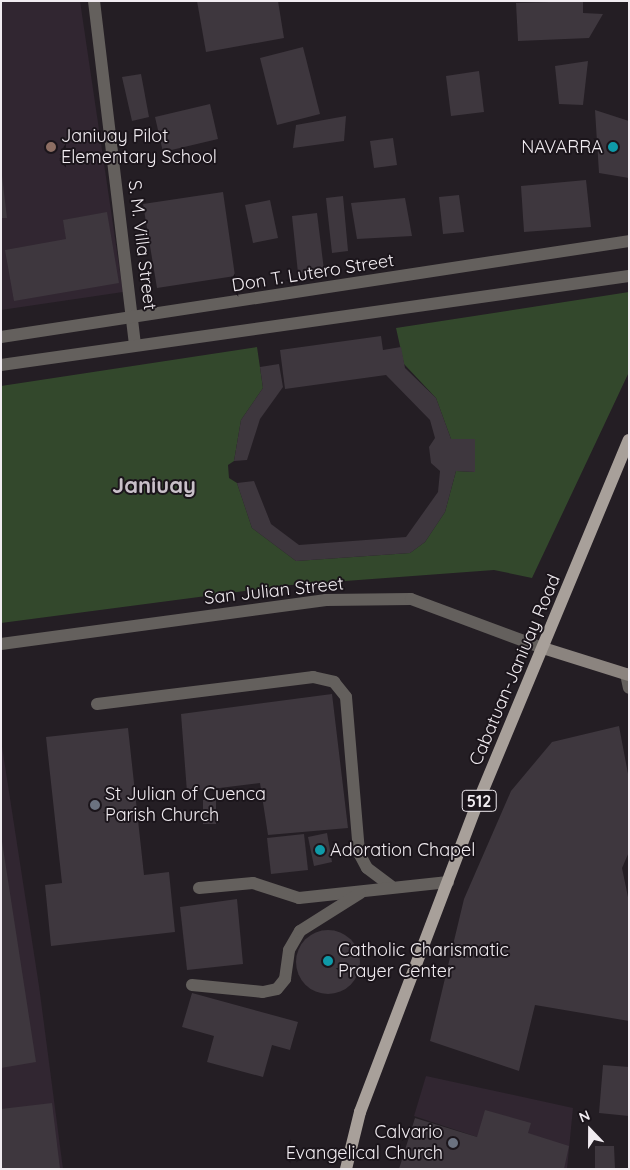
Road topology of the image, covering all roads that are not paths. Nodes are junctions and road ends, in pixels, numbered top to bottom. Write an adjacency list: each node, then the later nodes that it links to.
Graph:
1 (94, 1): 4 (street, S. M. Villa Street)
2 (629, 241): 4 (street, Don T. Lutero Street)
3 (629, 276): 6 (street)
4 (134, 320): 5 (street, Don T. Lutero Street); 6 (street, S. M. Villa Street)
5 (1, 337)
6 (135, 344): 7 (street)
7 (1, 365)
8 (629, 440): 10 (main road, Cabatuan-Janiuay Road / 512)
9 (1, 644): 10 (street, San Julian Street)
10 (543, 648): 11 (main road); 14 (main road, Cabatuan-Janiuay Road / 512)
11 (628, 675): 12 (street)
12 (629, 688)
13 (97, 704): 15 (street)
14 (448, 882): 15 (street); 19 (main road, Cabatuan-Janiuay Road / 512)
15 (391, 886): 17 (street)
16 (199, 888): 17 (street)
17 (368, 889): 18 (street)
18 (192, 985)
19 (346, 1169)

